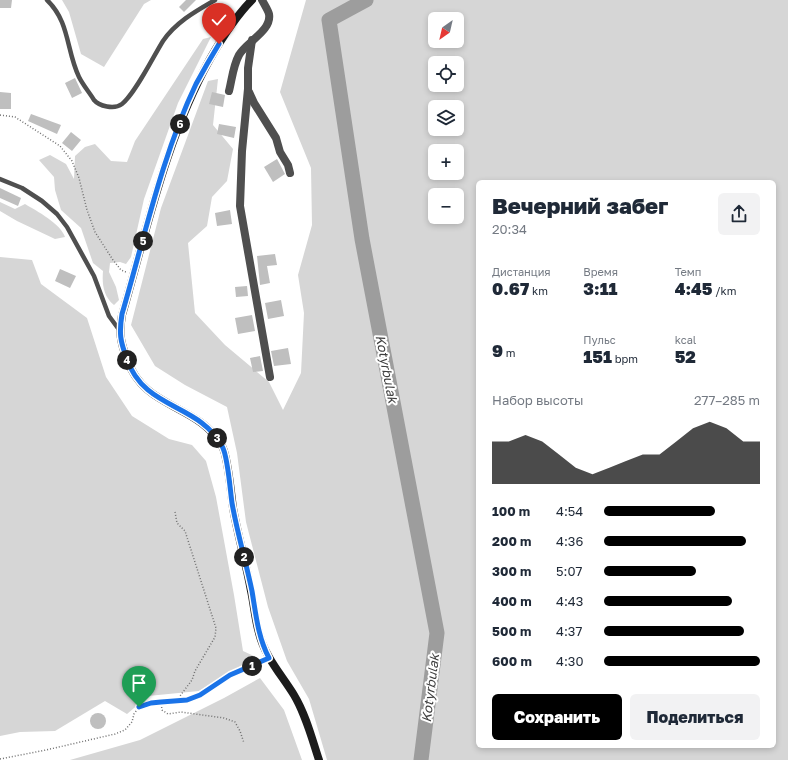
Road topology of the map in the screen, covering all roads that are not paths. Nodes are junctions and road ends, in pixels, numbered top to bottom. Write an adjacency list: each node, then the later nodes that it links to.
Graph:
1 (47, 0): 2 (lane)
2 (215, 0)
3 (252, 0): 10 (main road)
4 (262, 0): 5 (street)
5 (252, 40): 6 (street); 7 (street)
6 (248, 89): 8 (street); 11 (street)
7 (229, 91)
8 (290, 173)
9 (0, 179): 10 (lane)
10 (120, 331): 12 (main road)
11 (270, 377)
12 (319, 760)

